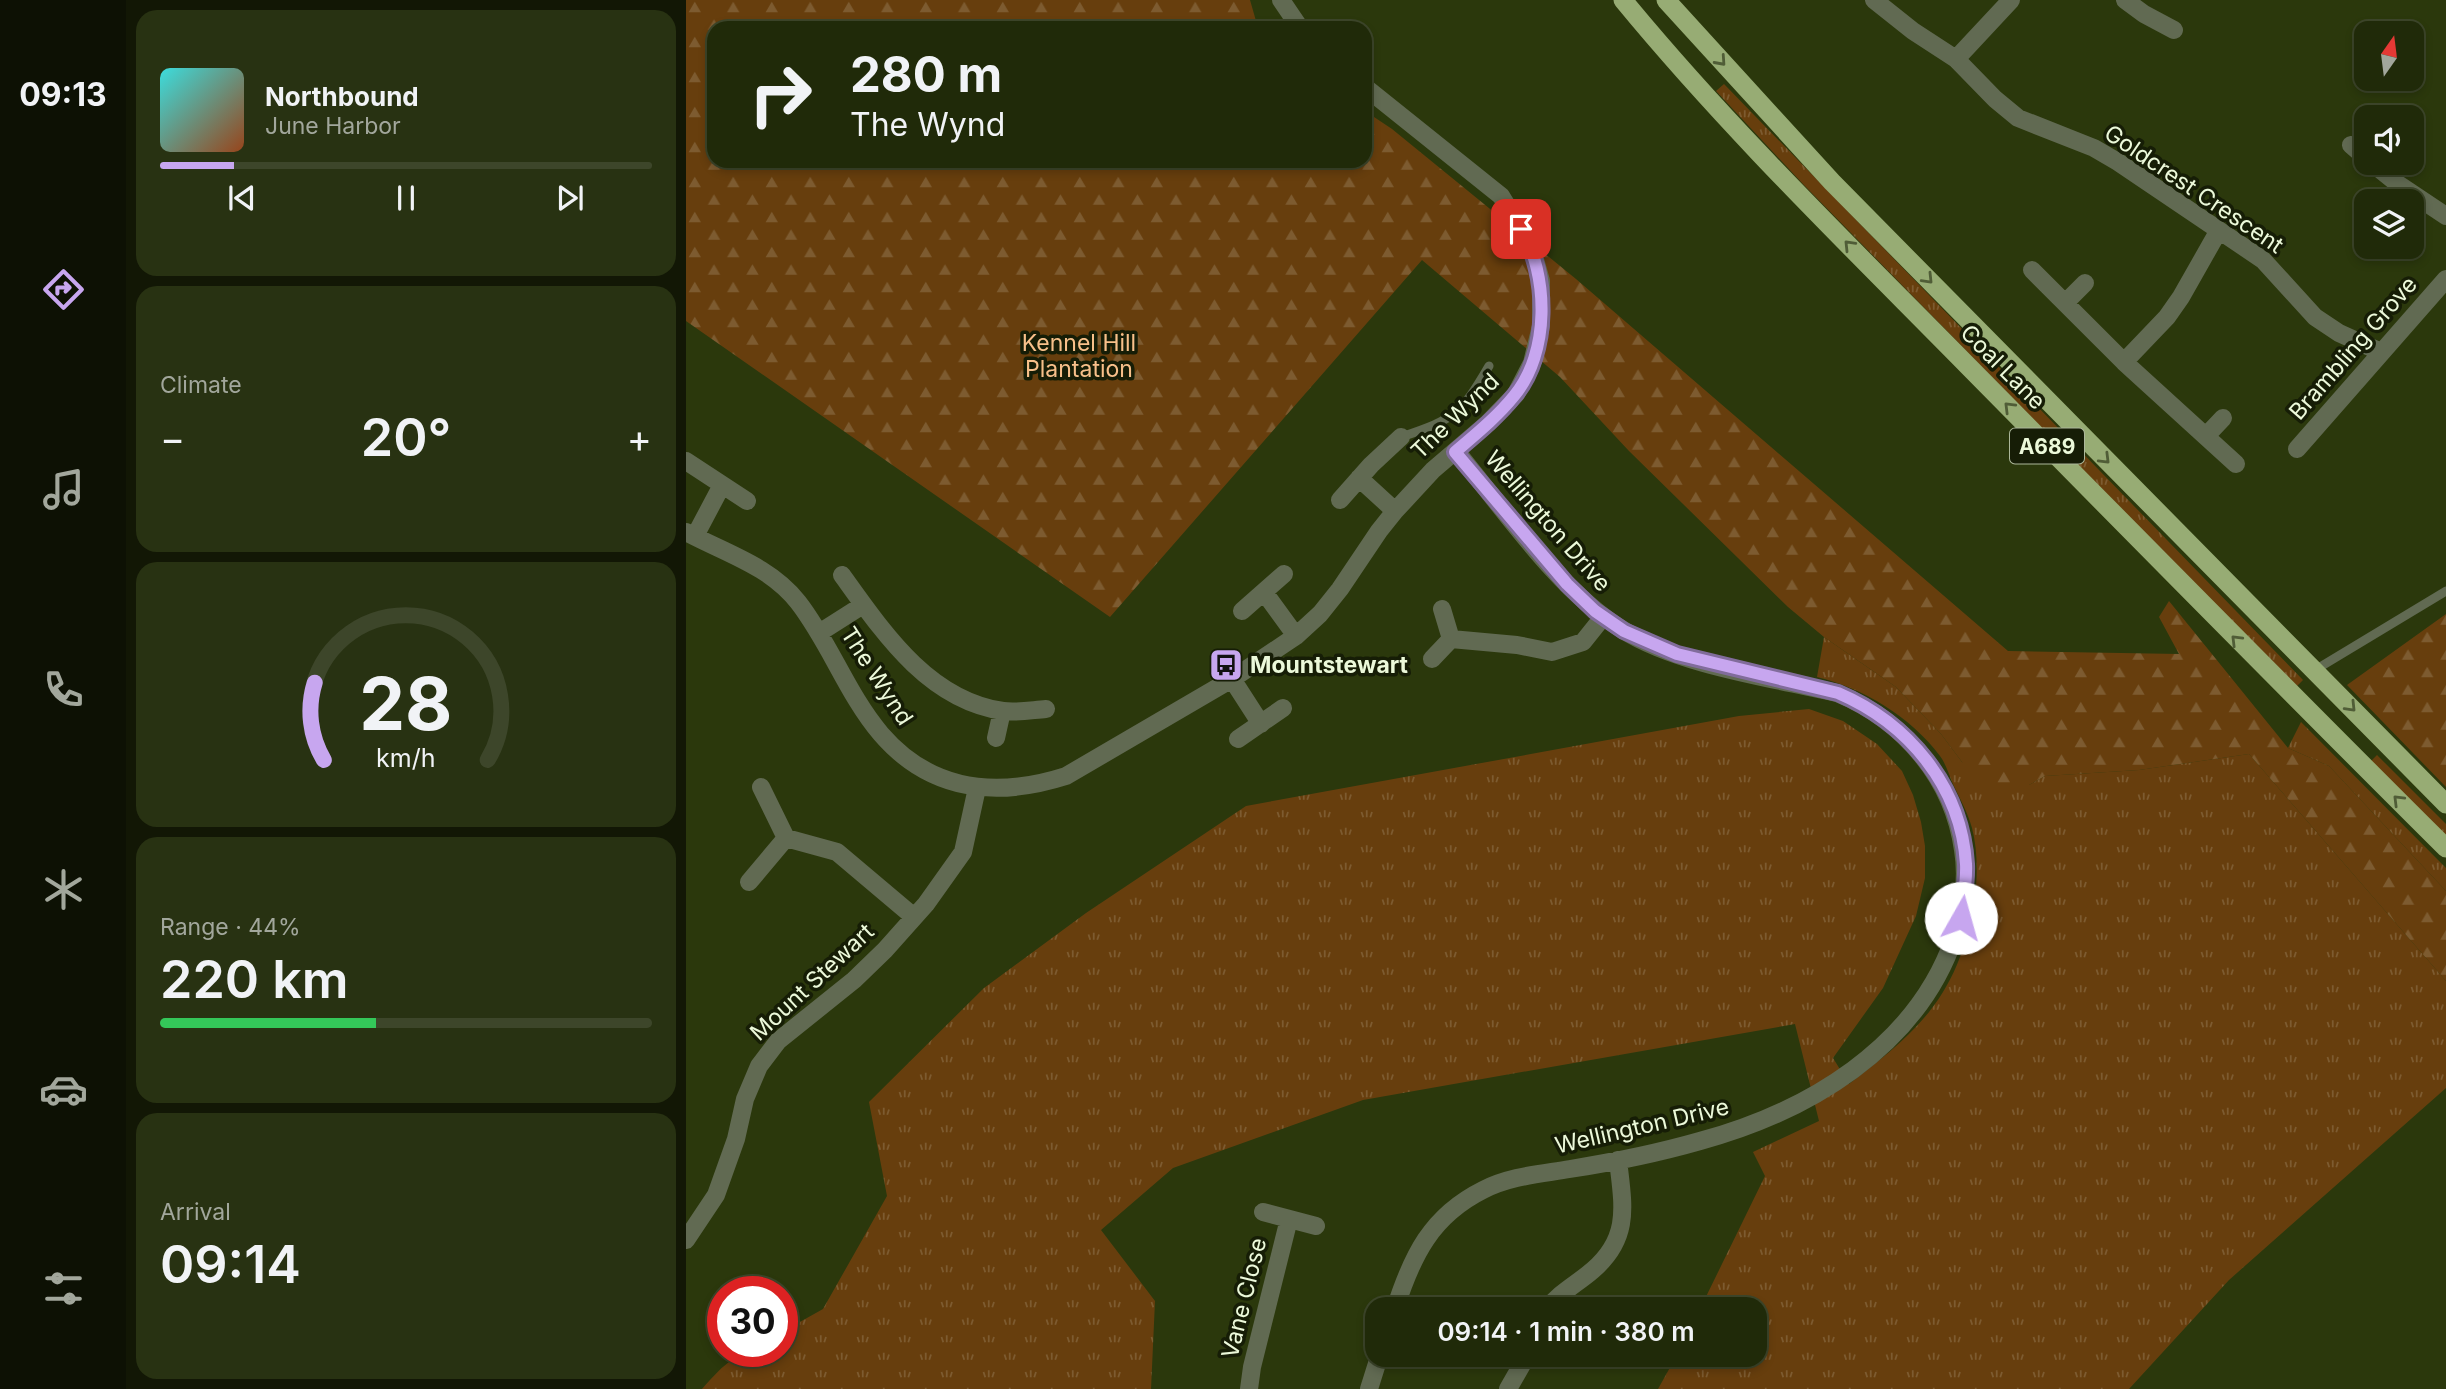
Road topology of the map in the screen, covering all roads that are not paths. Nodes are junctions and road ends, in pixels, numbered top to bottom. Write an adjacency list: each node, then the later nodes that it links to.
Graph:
1 (1281, 0): 7 (street)
2 (1623, 0): 60 (highway, Coal Lane / A689, one-way to 2)
3 (1666, 0): 48 (highway, Coal Lane / A689, one-way to 48)
4 (1874, 0): 9 (street, Goldcrest Crescent)
5 (2011, 0): 9 (street)
6 (2126, 0): 8 (street)
7 (1295, 21)
8 (2174, 30)
9 (1956, 60): 15 (street, Goldcrest Crescent)
10 (1372, 93): 27 (street, The Wynd)
11 (2351, 145): 12 (street)
12 (2354, 148)
13 (2387, 175): 14 (street)
14 (2446, 216)
15 (2219, 230): 20 (street, Goldcrest Crescent); 21 (street)
16 (2032, 270): 19 (street)
17 (2446, 279): 20 (street, Brambling Grove)
18 (2085, 284): 19 (street)
19 (2065, 303): 21 (street)
20 (2381, 352): 26 (street, Brambling Grove)
21 (2124, 362): 24 (street)
22 (1489, 366): 25 (lane)
23 (2223, 418): 24 (street)
24 (2206, 436): 29 (street)
25 (1401, 437): 30 (street, The Wynd)
26 (2297, 449)
27 (1455, 452): 34 (street, The Wynd); 43 (street, Wellington Drive)
28 (686, 461): 31 (street)
29 (2236, 464)
30 (1359, 478): 32 (street, The Wynd); 34 (street)
31 (722, 485): 33 (street); 35 (street, The Wynd)
32 (1340, 500)
33 (747, 501)
34 (1395, 511): 45 (street, The Wynd)
35 (690, 534): 44 (street, The Wynd)
36 (1284, 574): 39 (street)
37 (842, 575): 40 (street, The Wynd)
38 (2446, 591): 48 (lane)
39 (1264, 592): 42 (street); 45 (street)
40 (863, 605): 44 (street, The Wynd); 52 (street, The Wynd)
41 (1442, 609): 46 (street)
42 (1242, 611)
43 (1603, 617): 46 (street); 63 (street, Wellington Drive)
44 (819, 633): 57 (street, The Wynd)
45 (1296, 636): 49 (street, The Wynd)
46 (1451, 639): 47 (street)
47 (1432, 659)
48 (2315, 670): 58 (highway, Coal Lane / A689, one-way to 58)
49 (1231, 679): 53 (street); 57 (street, The Wynd)
50 (1283, 708): 53 (street)
51 (1046, 709): 52 (street, The Wynd)
52 (1002, 711): 54 (street)
53 (1261, 723): 55 (street)
54 (996, 738)
55 (1238, 739)
56 (761, 787): 59 (street)
57 (977, 788): 62 (street, Mount Stewart)
58 (2446, 804)
59 (786, 838): 61 (street); 62 (street)
60 (2446, 848)
61 (749, 883)
62 (914, 917): 67 (street, Mount Stewart)
63 (1618, 1160): 68 (street, Wellington Drive); 69 (street)
64 (1263, 1212): 65 (street, Vane Close)
65 (1289, 1219): 66 (street, Vane Close); 72 (street, Vane Close)
66 (1316, 1226)
67 (686, 1240)
68 (1399, 1297)
69 (1558, 1297)
70 (1376, 1367): 73 (street)
71 (1521, 1367): 74 (street)
72 (1249, 1389)
73 (1369, 1389)
74 (1508, 1389)

